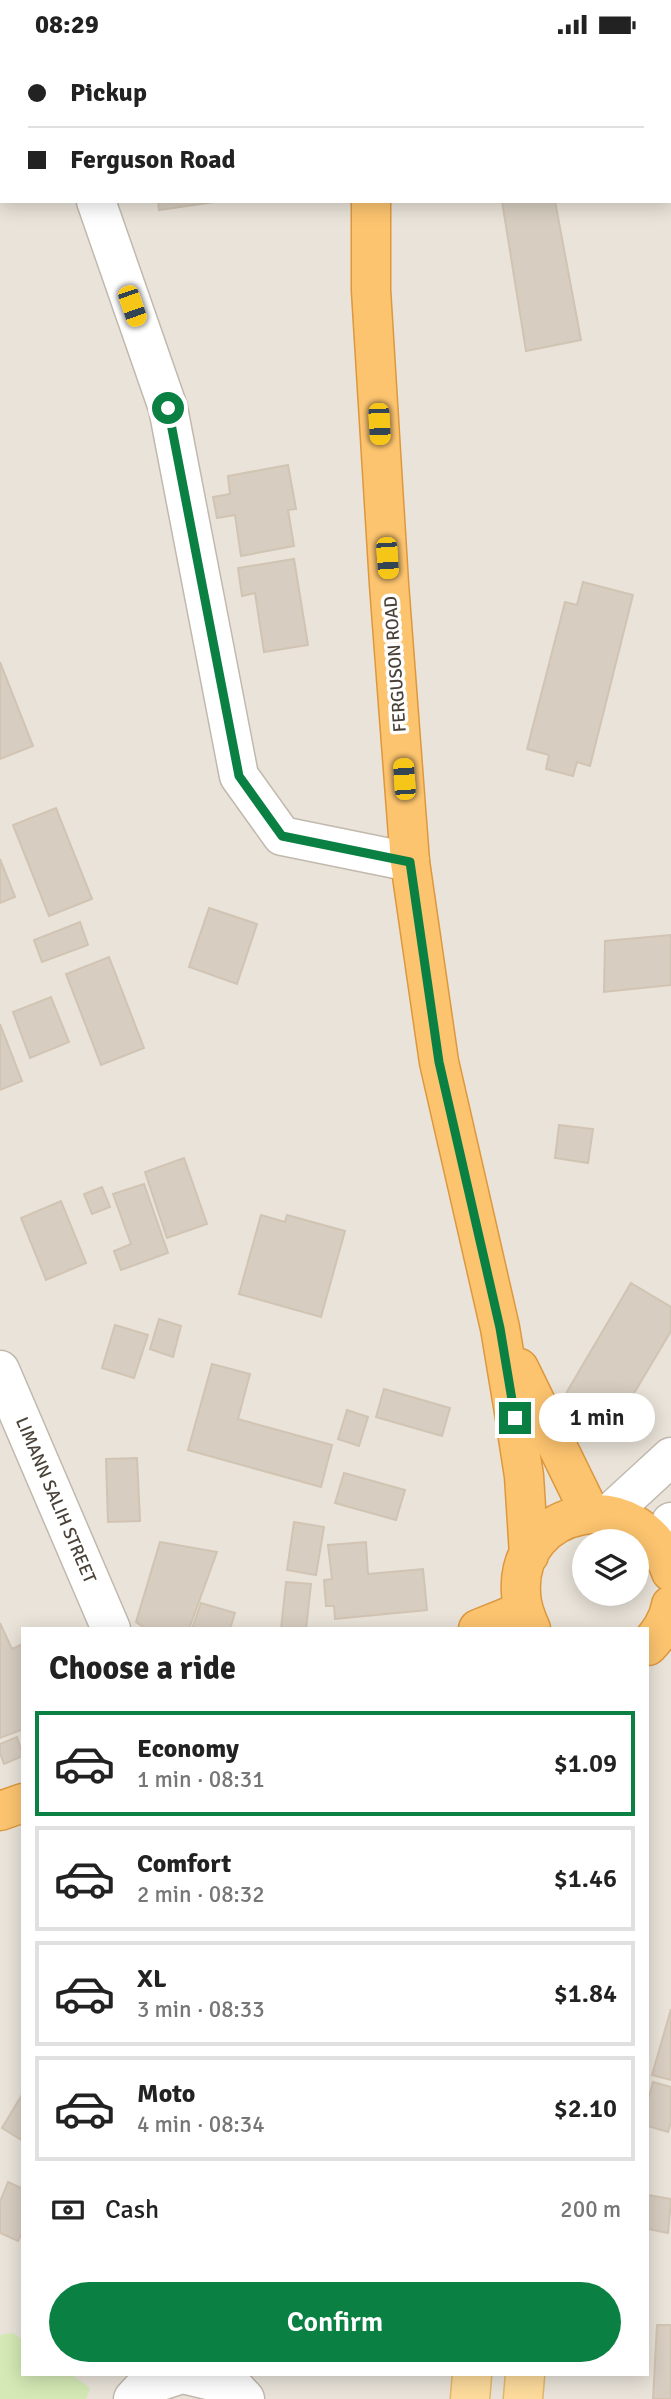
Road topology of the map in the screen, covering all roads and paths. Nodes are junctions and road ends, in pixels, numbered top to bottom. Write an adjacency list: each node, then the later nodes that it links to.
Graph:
1 (97, 203): 3 (street)
2 (371, 203): 3 (highway, FERGUSON ROAD)
3 (410, 862): 4 (highway, FERGUSON ROAD)
4 (500, 1328): 7 (highway, FERGUSON ROAD); 9 (highway, FERGUSON ROAD)
5 (0, 1370): 11 (street, LIMANN SALIH STREET)
6 (671, 1457): 7 (street)
7 (599, 1514): 8 (highway); 9 (highway)
8 (667, 1547)
9 (529, 1555): 10 (highway)
10 (527, 1620): 12 (highway)
11 (110, 1627)
12 (489, 1627)
13 (21, 1804): 14 (highway)
14 (0, 1811)
15 (176, 2376): 19 (street)
16 (191, 2376): 20 (street)
17 (472, 2376): 21 (main road)
18 (525, 2376): 22 (main road)
19 (133, 2399)
20 (245, 2399)
21 (470, 2399)
22 (523, 2399)

